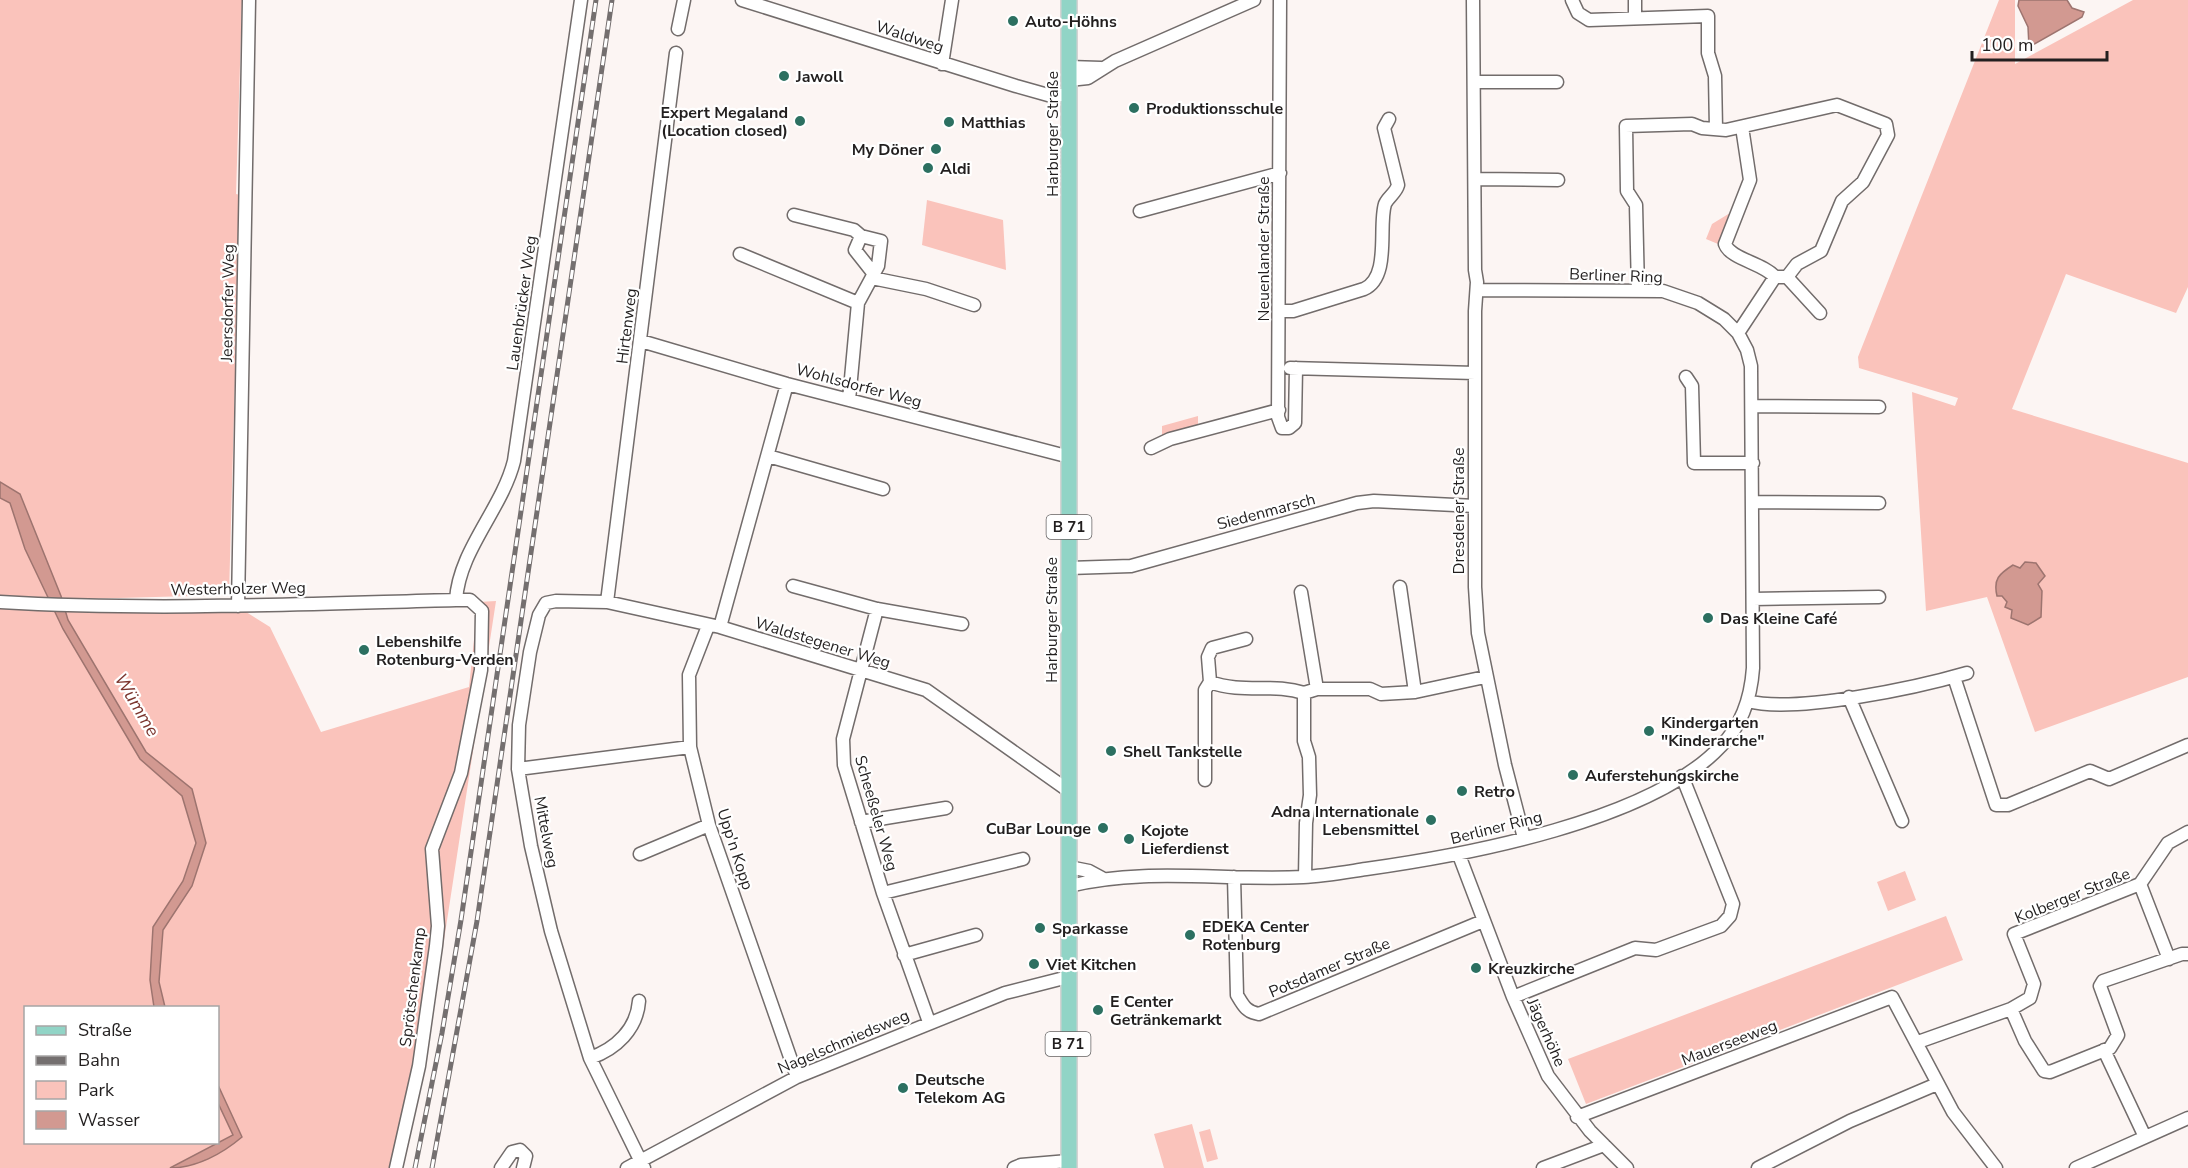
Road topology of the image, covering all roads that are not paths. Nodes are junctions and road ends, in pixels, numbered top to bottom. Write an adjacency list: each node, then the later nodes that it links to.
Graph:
1 (249, 0): 68 (street, Jeersdorfer Weg)
2 (581, 0): 64 (street, Lauenbrücker Weg)
3 (684, 0): 15 (street)
4 (742, 0): 17 (street, Waldweg)
5 (952, 0): 17 (street)
6 (1069, 0): 18 (main road, Harburger Straße / B 71)
7 (1221, 0): 13 (street)
8 (1254, 0): 13 (street)
9 (1280, 0): 24 (street, Neuenlander Straße)
10 (1473, 0): 19 (street, Dresdener Straße)
11 (1572, 0): 14 (street)
12 (1635, 0): 14 (street)
13 (1225, 13): 18 (street)
14 (1635, 18): 23 (street)
15 (678, 29)
16 (676, 53): 40 (street, Hirtenweg)
17 (942, 64): 18 (street, Waldweg)
18 (1069, 81): 52 (main road, Harburger Straße / B 71)
19 (1474, 82): 20 (street); 25 (street, Dresdener Straße)
20 (1557, 82)
21 (1389, 119): 37 (street)
22 (1742, 127): 23 (street); 32 (street); 32 (street)
23 (1716, 129): 34 (street)
24 (1280, 172): 27 (street); 37 (street, Neuenlander Straße)
25 (1475, 179): 26 (street); 33 (street, Dresdener Straße)
26 (1558, 180)
27 (1140, 211)
28 (794, 215): 29 (street)
29 (861, 236): 31 (street); 31 (street)
30 (740, 254): 35 (street)
31 (873, 276): 35 (street); 36 (street)
32 (1781, 277): 38 (street); 39 (street)
33 (1477, 290): 34 (street, Berliner Ring); 43 (street, Dresdener Straße)
34 (1638, 290): 39 (street, Berliner Ring)
35 (858, 303): 46 (street)
36 (974, 305)
37 (1279, 311): 41 (street, Neuenlander Straße)
38 (1820, 313)
39 (1738, 333): 47 (street, Berliner Ring)
40 (641, 341): 45 (street, Wohlsdorfer Weg); 66 (street, Hirtenweg)
41 (1279, 366): 42 (street); 49 (street, Neuenlander Straße)
42 (1296, 368): 43 (street); 49 (street)
43 (1475, 373): 57 (street, Dresdener Straße)
44 (1686, 377): 53 (street)
45 (787, 384): 46 (street, Wohlsdorfer Weg); 51 (street, Upp'n Kopp)
46 (849, 400): 52 (street, Wohlsdorfer Weg)
47 (1753, 406): 48 (street); 53 (street, Berliner Ring)
48 (1879, 407)
49 (1279, 410): 50 (street)
50 (1152, 448)
51 (768, 456): 54 (street); 72 (street, Upp'n Kopp)
52 (1070, 457): 58 (main road, Harburger Straße / B 71)
53 (1753, 464): 55 (street, Berliner Ring)
54 (883, 489)
55 (1753, 502): 56 (street); 63 (street, Berliner Ring)
56 (1878, 503)
57 (1474, 506): 58 (street, Siedenmarsch); 76 (street, Dresdener Straße)
58 (1069, 568): 89 (main road, Harburger Straße / B 71)
59 (793, 586): 70 (street)
60 (1400, 587): 80 (street)
61 (1301, 592): 79 (street)
62 (1879, 597): 63 (street)
63 (1753, 599): 83 (street, Berliner Ring)
64 (456, 600): 67 (street, Westerholzer Weg); 68 (street, Westerholzer Weg)
65 (0, 602): 68 (street, Westerholzer Weg)
66 (607, 602): 69 (street, Waldstegener Weg); 72 (street, Waldstegener Weg)
67 (475, 603): 127 (street, Sprötschenkamp)
68 (238, 606)
69 (542, 609): 86 (street, Mittelweg)
70 (877, 609): 71 (street); 74 (street, Scheeßeler Weg)
71 (962, 624)
72 (714, 626): 74 (street, Waldstegener Weg); 85 (street, Upp'n Kopp)
73 (1246, 639): 78 (street)
74 (860, 672): 89 (street, Waldstegener Weg); 92 (street, Scheeßeler Weg)
75 (1967, 673): 77 (street)
76 (1485, 677): 80 (street); 95 (street, Dresdener Straße)
77 (1954, 677): 82 (street); 84 (street)
78 (1210, 682): 81 (street); 88 (street)
79 (1317, 689): 80 (street); 81 (street)
80 (1415, 692)
81 (1304, 693): 101 (street)
82 (1849, 697): 83 (street); 91 (street)
83 (1748, 701): 87 (street, Berliner Ring)
84 (2188, 745)
85 (690, 747): 86 (street); 93 (street, Upp'n Kopp)
86 (519, 769): 118 (street, Mittelweg)
87 (1682, 776): 95 (street, Berliner Ring); 112 (street)
88 (1205, 780)
89 (1068, 791): 99 (main road, Harburger Straße / B 71)
90 (946, 808): 92 (street)
91 (1902, 821)
92 (861, 822): 105 (street, Scheeßeler Weg)
93 (709, 825): 96 (street); 119 (street, Upp'n Kopp)
94 (2188, 832): 103 (street)
95 (1524, 838): 97 (street, Berliner Ring)
96 (640, 854)
97 (1459, 855): 101 (street, Berliner Ring); 106 (street, Jägerhöhe)
98 (1023, 859): 105 (street, Scheeßeler Weg)
99 (1069, 867): 102 (street, Berliner Ring); 104 (main road, Harburger Straße / B 71)
100 (1234, 877): 101 (street, Berliner Ring); 102 (street, Berliner Ring); 106 (street, Potsdamer Straße)
101 (1305, 877)
102 (1102, 878): 104 (street, Berliner Ring)
103 (2140, 884): 110 (street, Kolberger Straße); 114 (street, Kolberger Straße)
104 (1069, 886): 111 (main road, Harburger Straße / B 71)
105 (883, 893): 109 (street, Scheeßeler Weg)
106 (1484, 921): 112 (street, Jägerhöhe)
107 (976, 935): 109 (street)
108 (2188, 954): 110 (street)
109 (904, 955): 115 (street, Scheeßeler Weg)
110 (2169, 959): 117 (street)
111 (1068, 977): 115 (street, Nagelschmiedsweg); 126 (main road, Harburger Straße / B 71)
112 (1513, 998): 121 (street, Jägerhöhe)
113 (639, 1001): 118 (street)
114 (2011, 1008): 116 (street, Kolberger Straße); 117 (street)
115 (929, 1022): 119 (street, Nagelschmiedsweg)
116 (1918, 1042): 120 (street); 121 (street, Mauerseeweg)
117 (2104, 1050): 123 (street)
118 (590, 1058): 125 (street, Mittelweg)
119 (797, 1077): 125 (street, Nagelschmiedsweg)
120 (1937, 1084): 134 (street); 135 (street)
121 (1577, 1117): 124 (street, Jägerhöhe)
122 (2188, 1118): 123 (street)
123 (2145, 1137): 136 (street)
124 (1604, 1145): 132 (street); 133 (street, Jägerhöhe)
125 (642, 1164): 130 (street, Nagelschmiedsweg)
126 (1069, 1165): 131 (street)
127 (396, 1168)
128 (501, 1168): 129 (street)
129 (523, 1168)
130 (627, 1168)
131 (1014, 1168)
132 (1543, 1168)
133 (1627, 1168)
134 (1758, 1168)
135 (1996, 1168)
136 (2076, 1168)

